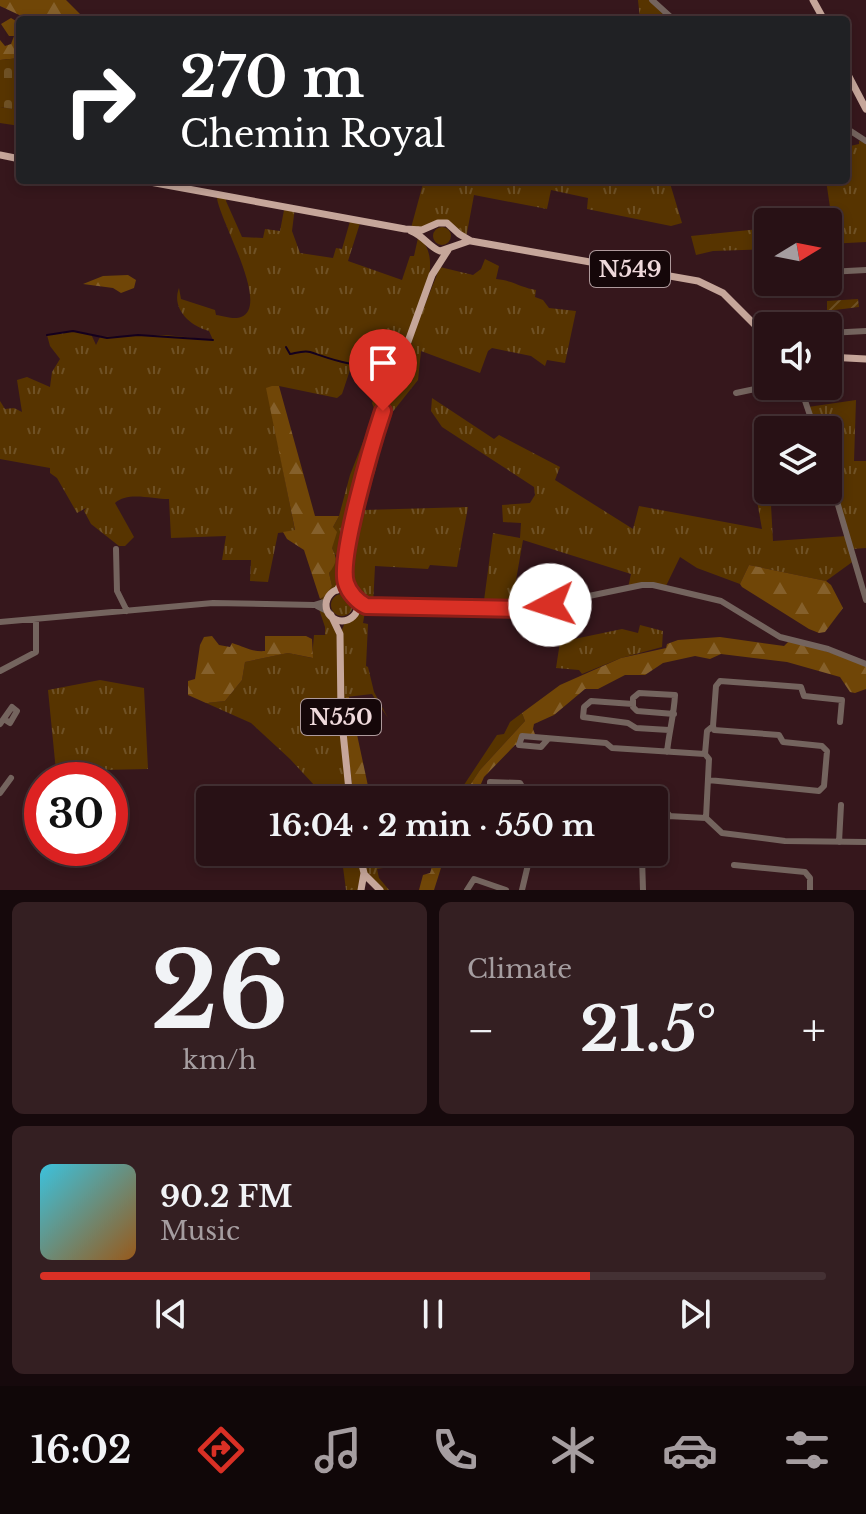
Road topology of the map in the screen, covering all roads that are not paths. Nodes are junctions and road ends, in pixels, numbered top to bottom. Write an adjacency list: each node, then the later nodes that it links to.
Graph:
1 (652, 0): 2 (street)
2 (670, 16)
3 (850, 69): 5 (main road)
4 (850, 79): 6 (main road)
5 (866, 99)
6 (866, 109)
7 (161, 184): 9 (main road)
8 (434, 225): 9 (main road); 10 (main road); 12 (main road)
9 (405, 229): 12 (main road)
10 (456, 232): 11 (main road, N549); 13 (main road)
11 (471, 241): 13 (main road); 17 (main road, N549)
12 (429, 242): 13 (main road); 16 (main road)
13 (450, 248): 16 (main road)
14 (866, 270): 15 (street)
15 (842, 271)
16 (432, 275): 26 (main road)
17 (754, 324)
18 (866, 331): 19 (street)
19 (842, 332)
20 (842, 358): 21 (main road)
21 (866, 359)
22 (754, 389): 23 (street)
23 (736, 393)
24 (838, 504): 29 (street)
25 (116, 549): 33 (street)
26 (345, 577): 27 (main road); 28 (main road)
27 (337, 590): 28 (main road); 30 (main road)
28 (350, 591): 32 (main road)
29 (866, 600)
30 (327, 601): 31 (street); 34 (main road)
31 (314, 605): 33 (street); 34 (street)
32 (357, 606): 36 (main road); 39 (street)
33 (127, 611): 35 (street)
34 (330, 614): 36 (main road); 38 (main road, N550)
35 (36, 619): 37 (street); 40 (street)
36 (346, 620): 38 (main road, N550)
37 (0, 622)
38 (340, 634): 53 (main road, N550)
39 (864, 662)
40 (0, 671)
41 (707, 686): 42 (street)
42 (716, 686): 45 (street); 46 (street)
43 (633, 704): 44 (street); 44 (street); 47 (street)
44 (674, 714): 47 (street)
45 (840, 722)
46 (713, 726): 50 (street); 52 (street)
47 (669, 730): 49 (street)
48 (548, 739): 49 (street)
49 (667, 752): 50 (street)
50 (705, 754): 52 (street)
51 (11, 778): 55 (street)
52 (708, 780): 58 (street)
53 (349, 786)
54 (524, 790): 54 (street)
55 (0, 793)
56 (841, 805): 59 (street)
57 (670, 816): 58 (street)
58 (706, 818): 59 (street)
59 (839, 842): 60 (street)
60 (866, 842)
61 (734, 865): 72 (street)
62 (362, 866): 65 (main road)
63 (528, 866): 70 (street)
64 (642, 866): 71 (street)
65 (364, 873): 66 (main road); 67 (main road)
66 (378, 889): 67 (main road)
67 (361, 890)
68 (467, 890): 69 (street)
69 (506, 890)
70 (522, 890)
71 (643, 890)
72 (810, 890)

